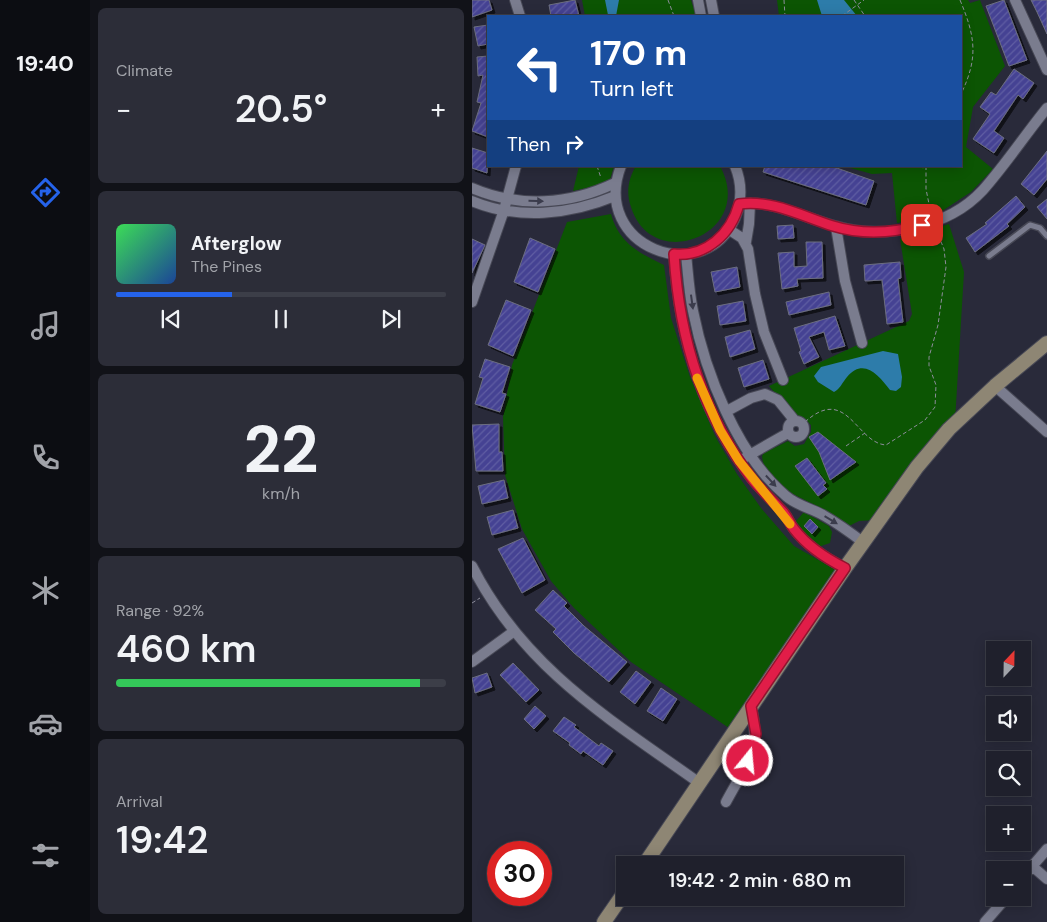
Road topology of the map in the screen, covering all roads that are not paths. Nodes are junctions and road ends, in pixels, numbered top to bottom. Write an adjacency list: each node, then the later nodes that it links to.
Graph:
1 (515, 0): 5 (street)
2 (698, 0): 6 (street)
3 (711, 0): 7 (street)
4 (1016, 0): 8 (street)
5 (520, 15)
6 (701, 15)
7 (714, 15)
8 (1046, 70)
9 (1046, 108): 20 (street)
10 (516, 167): 16 (street)
11 (621, 167): 13 (street)
12 (735, 167): 18 (street)
13 (616, 183): 15 (street); 16 (street, one-way to 13)
14 (472, 188): 16 (street)
15 (615, 196): 19 (street); 24 (street)
16 (508, 199): 19 (street)
17 (472, 201): 19 (street)
18 (745, 203): 20 (street); 21 (street); 23 (street)
19 (504, 210): 27 (street)
20 (836, 227): 28 (street)
21 (728, 229): 23 (street); 25 (street)
22 (1046, 236): 26 (lane)
23 (746, 242): 30 (street)
24 (674, 254): 25 (street); 35 (street)
25 (686, 254): 32 (street, one-way to 32)
26 (989, 256)
27 (472, 302)
28 (862, 343)
29 (1046, 343): 31 (street)
30 (783, 380)
31 (995, 386): 33 (street); 38 (street)
32 (727, 411): 34 (street); 34 (street)
33 (1046, 432)
34 (751, 455): 35 (street); 36 (street, one-way to 36)
35 (739, 461): 37 (street)
36 (794, 502): 37 (street); 38 (street, one-way to 38)
37 (784, 514): 40 (street)
38 (864, 543): 40 (street)
39 (472, 566): 41 (street)
40 (845, 568): 43 (street)
41 (513, 632): 42 (street); 44 (street)
42 (472, 662)
43 (751, 706): 44 (street); 45 (street)
44 (698, 782): 47 (street)
45 (726, 802)
46 (1046, 849): 48 (street)
47 (650, 856)
48 (1032, 866): 49 (street)
49 (1046, 879)
50 (616, 905): 52 (street)
51 (999, 906): 53 (street)
52 (604, 922)
53 (985, 922)

